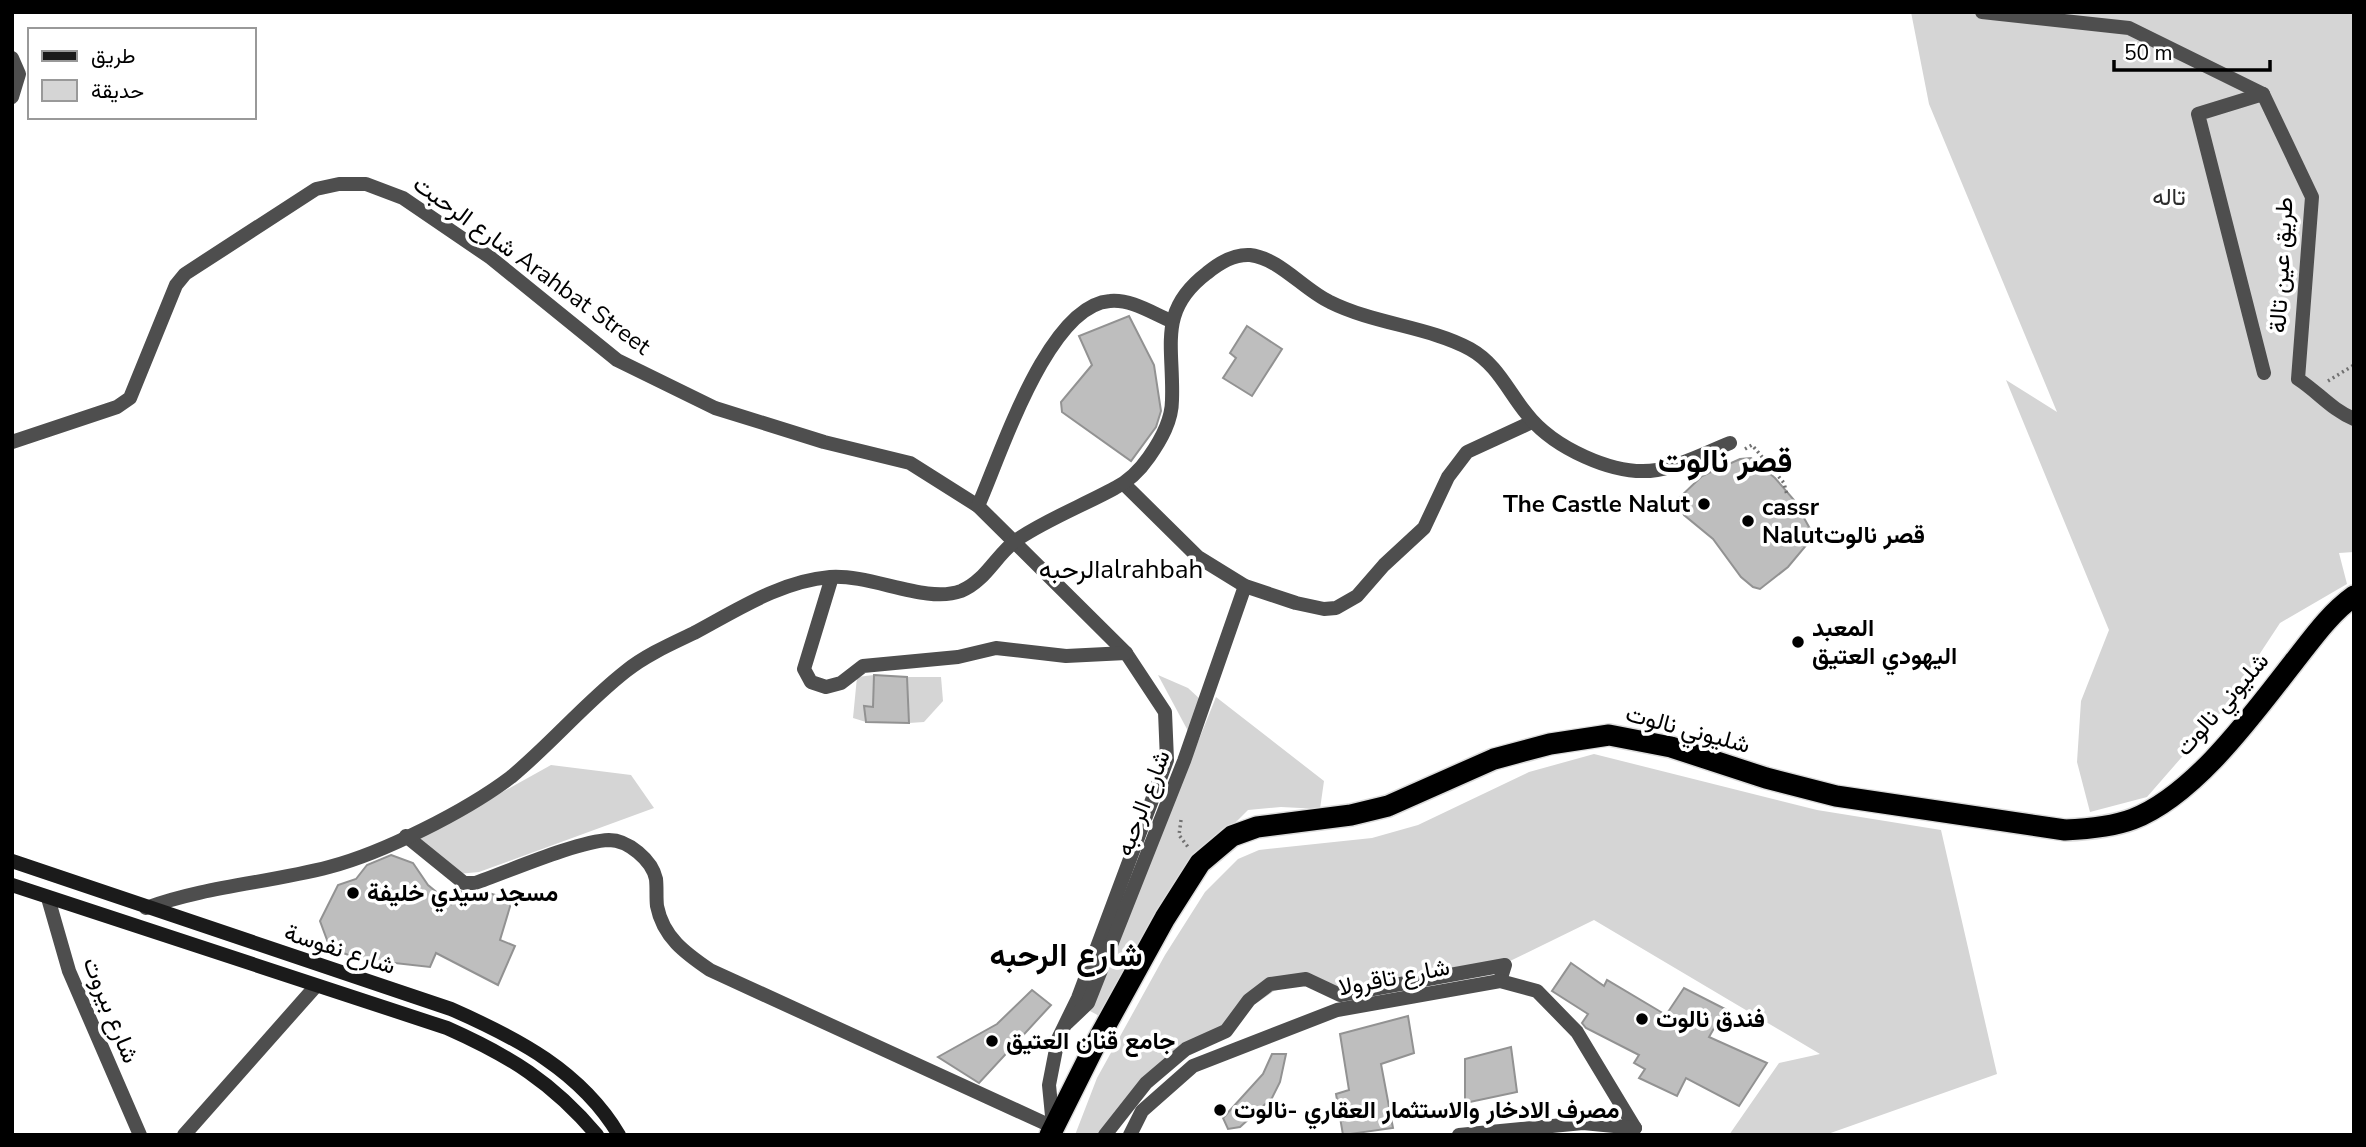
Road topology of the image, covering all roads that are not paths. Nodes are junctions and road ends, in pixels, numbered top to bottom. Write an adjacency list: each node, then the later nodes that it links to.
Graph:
1 (1982, 12): 3 (street)
2 (12, 58): 4 (street)
3 (2263, 94): 6 (street, طريق عين تالة); 7 (street, طريق عين تالة)
4 (12, 97)
5 (1171, 321): 8 (street); 11 (street); 12 (street)
6 (2264, 373)
7 (2354, 419)
8 (1532, 422): 10 (street); 15 (street)
9 (12, 442): 12 (street, شارع الرحبت Arahbat Street)
10 (1730, 443)
11 (1124, 484): 13 (street); 15 (street)
12 (978, 506): 13 (street, شارع الرحبت Arahbat Street)
13 (1016, 541): 14 (street); 17 (street, شارع الرحبت Arahbat Street)
14 (832, 577): 17 (street); 18 (street)
15 (1245, 586): 25 (street, شارع الرحبه)
16 (2354, 596): 26 (highway, شليوني نالوت)
17 (1126, 653): 25 (street, شارع الرحبت Arahbat Street)
18 (406, 836): 22 (street); 26 (street)
19 (12, 861): 22 (main road, شارع نفوسة)
20 (12, 885): 21 (main road, شارع نفوسة)
21 (48, 898): 24 (main road, شارع نفوسة); 28 (street, شارع بيروت)
22 (146, 908): 31 (main road, شارع نفوسة)
23 (1500, 981): 27 (street, شارع تاقرولا); 32 (street); 33 (street, شارع تاقرولا)
24 (316, 986): 29 (street); 30 (main road, شارع نفوسة)
25 (1063, 1026): 26 (street, شارع الرحبت Arahbat Street)
26 (1052, 1131)
27 (1635, 1131): 34 (street)
28 (140, 1135)
29 (184, 1135)
30 (597, 1135)
31 (619, 1135)
32 (1105, 1135)
33 (1130, 1135)
34 (1459, 1135)

